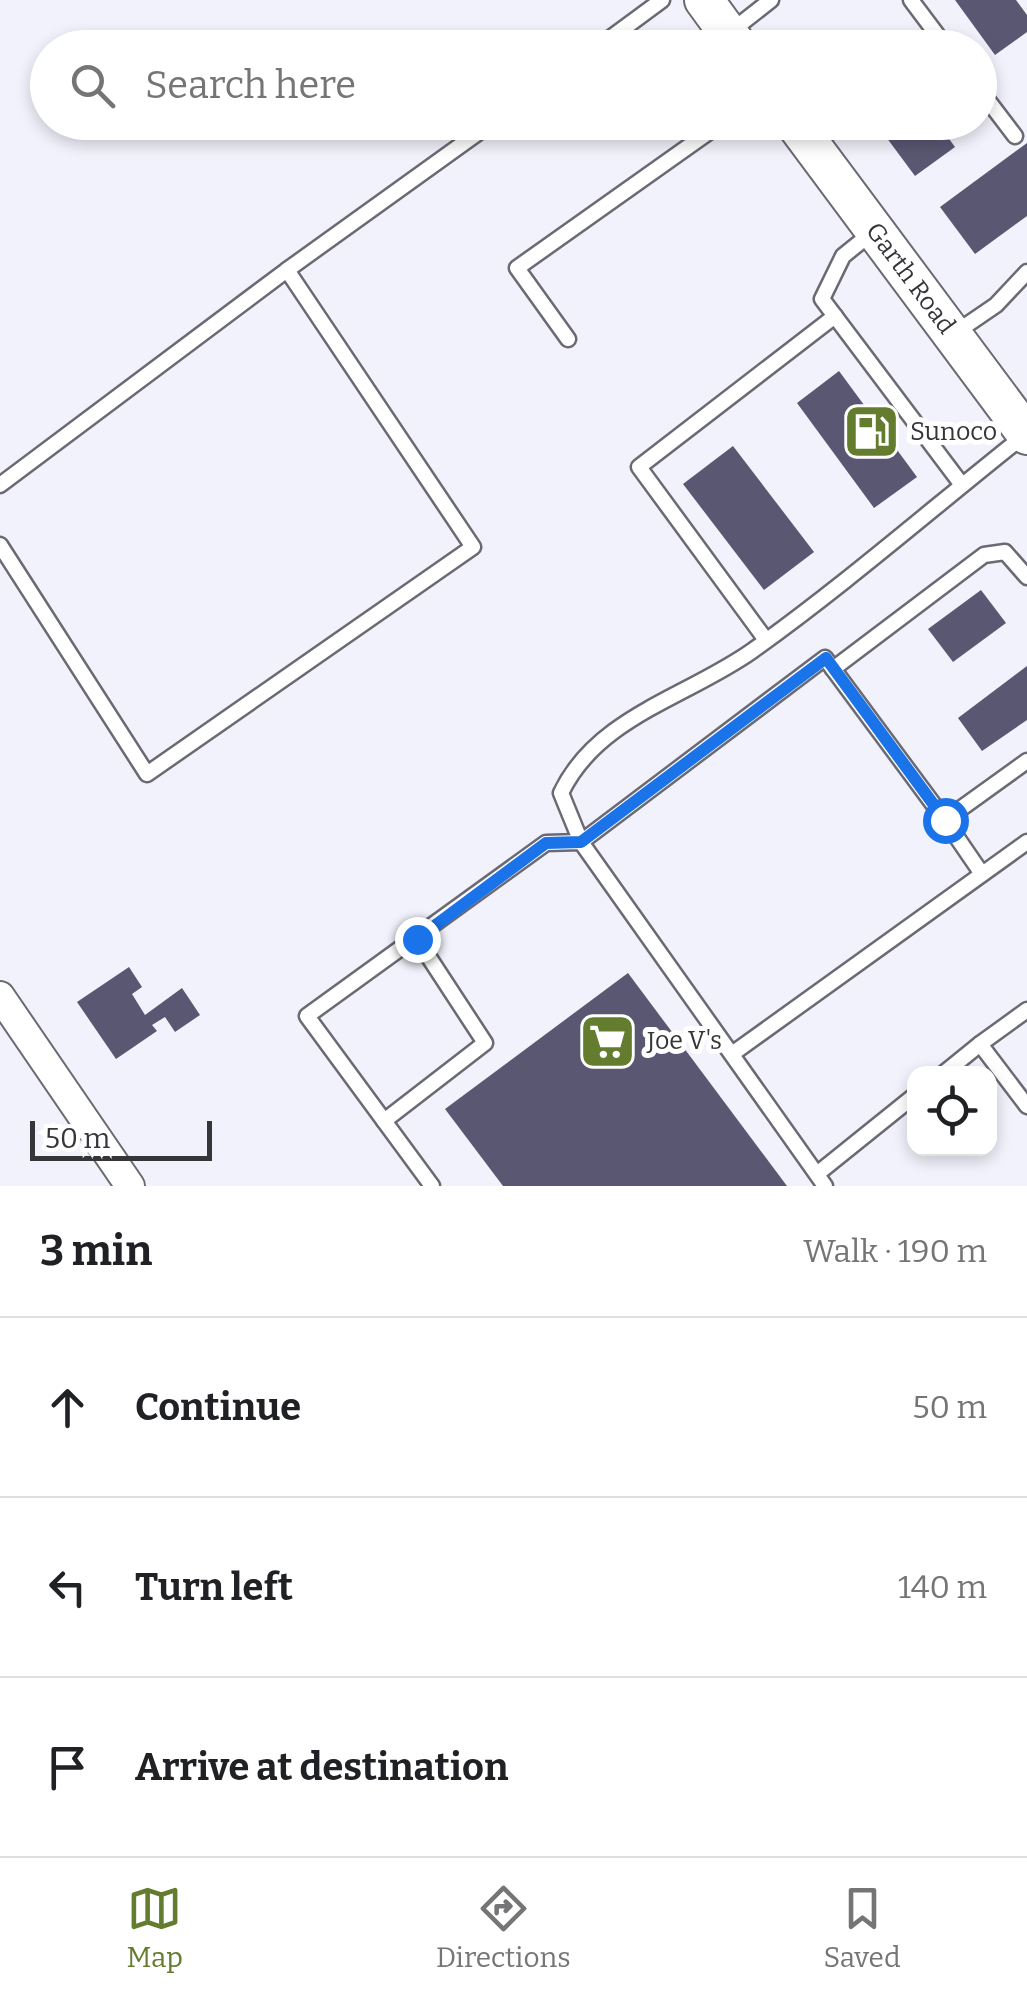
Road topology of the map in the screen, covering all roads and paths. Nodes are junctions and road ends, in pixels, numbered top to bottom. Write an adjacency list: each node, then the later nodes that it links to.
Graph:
1 (662, 0): 5 (lane)
2 (704, 0): 6 (main road)
3 (771, 0): 7 (lane)
4 (911, 0): 8 (lane)
5 (621, 30)
6 (726, 30)
7 (743, 30)
8 (934, 30)
9 (997, 112): 10 (lane)
10 (1015, 136)
11 (468, 140): 15 (lane)
12 (698, 140): 19 (lane)
13 (807, 140): 14 (main road, Garth Road)
14 (874, 231): 17 (lane); 18 (main road, Garth Road)
15 (287, 270): 21 (lane); 23 (lane)
16 (1027, 272): 18 (lane)
17 (835, 316): 22 (lane); 25 (lane)
18 (950, 336): 20 (main road, Garth Road)
19 (568, 338)
20 (1027, 434): 22 (lane)
21 (0, 485)
22 (962, 485): 25 (lane)
23 (0, 544)
24 (1027, 577): 26 (lane)
25 (766, 640): 29 (lane)
26 (833, 668): 28 (lane); 29 (lane)
27 (1027, 761): 28 (lane)
28 (945, 820): 31 (lane)
29 (581, 842): 32 (lane); 36 (lane)
30 (1027, 842): 31 (lane)
31 (982, 874): 36 (lane)
32 (417, 939): 41 (lane); 41 (lane)
33 (0, 996): 43 (street)
34 (1027, 1010): 35 (lane)
35 (980, 1044): 37 (lane); 38 (lane)
36 (732, 1054): 42 (lane)
37 (953, 1066)
38 (1021, 1086): 40 (lane)
39 (907, 1102): 42 (lane)
40 (1027, 1106)
41 (384, 1121): 44 (lane)
42 (821, 1180)
43 (130, 1186)
44 (432, 1186)

